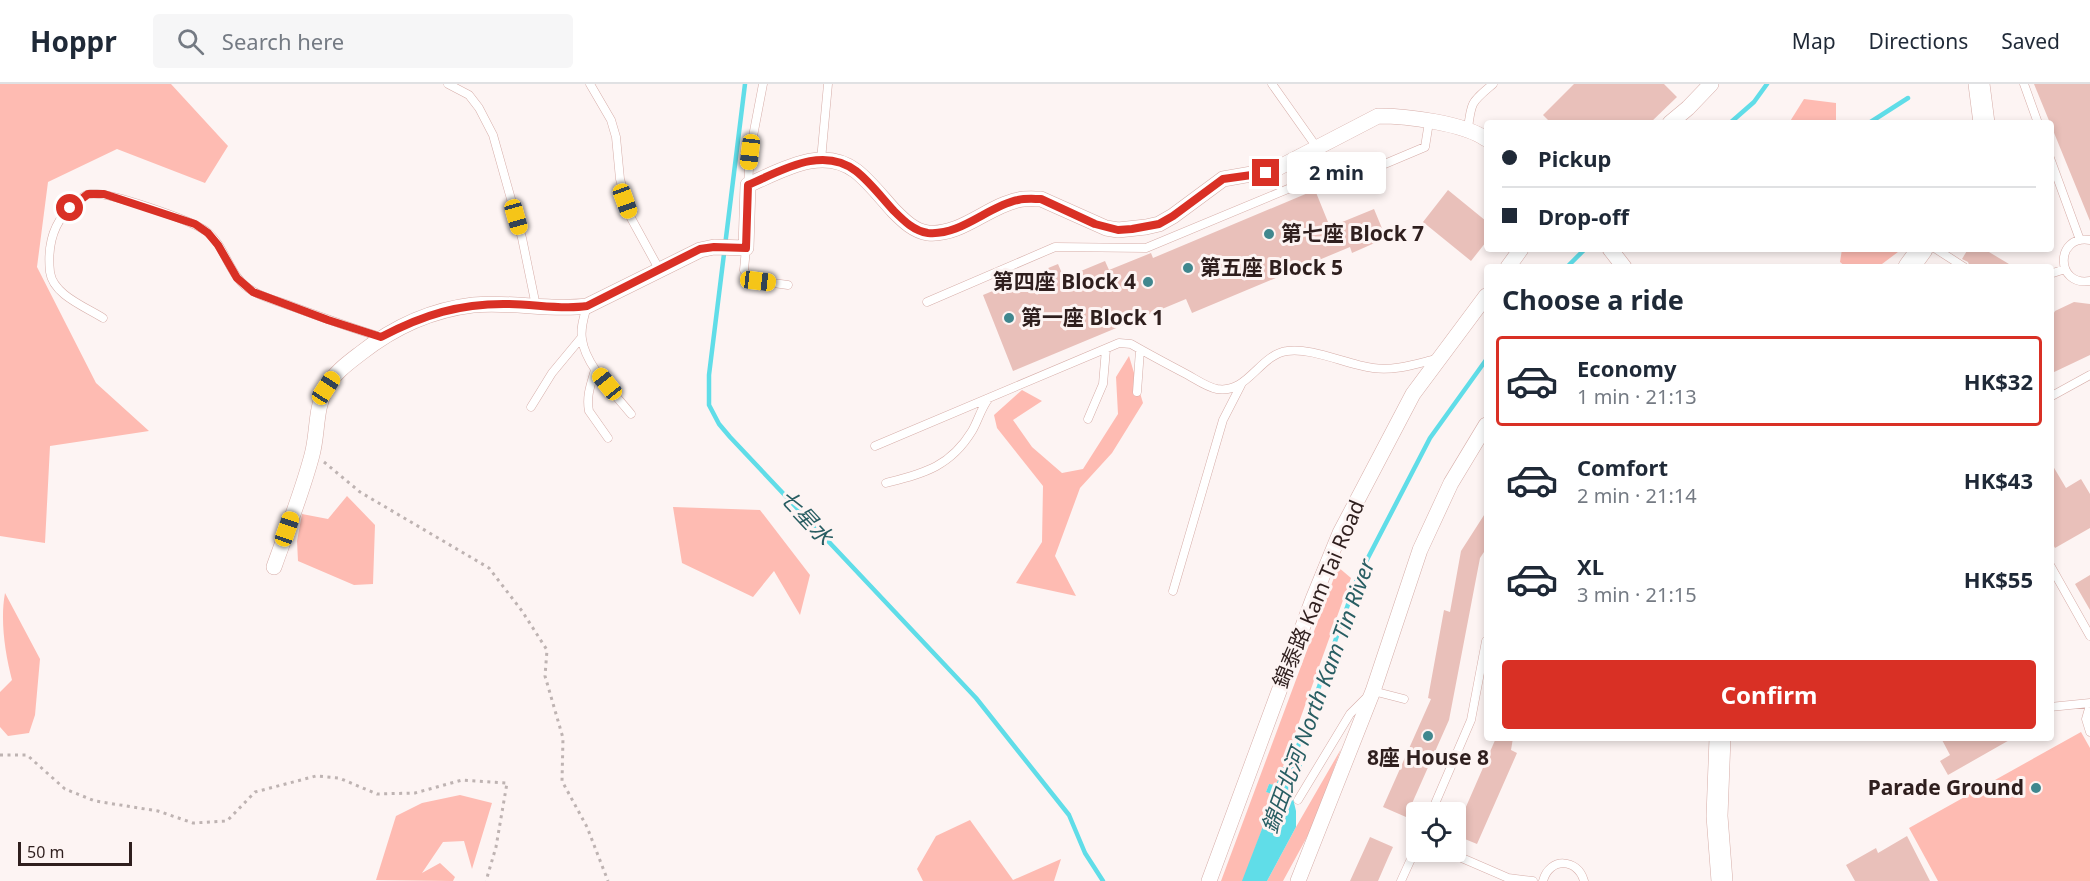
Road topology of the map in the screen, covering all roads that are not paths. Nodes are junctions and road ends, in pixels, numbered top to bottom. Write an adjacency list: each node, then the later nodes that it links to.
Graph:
1 (448, 84): 34 (lane)
2 (590, 84): 27 (lane)
3 (763, 84): 19 (lane)
4 (828, 84): 17 (lane)
5 (1272, 84): 16 (lane)
6 (1493, 84): 14 (lane)
7 (1711, 84): 10 (street)
8 (1979, 84): 11 (main road)
9 (2024, 84): 12 (lane)
10 (1674, 120)
11 (1984, 120)
12 (2037, 120)
13 (1429, 122): 14 (street); 16 (street); 33 (lane)
14 (1468, 129): 15 (street)
15 (1484, 138)
16 (1318, 148): 17 (street)
17 (821, 159): 19 (street)
18 (2054, 169): 20 (lane)
19 (748, 185): 22 (street)
20 (2080, 240): 21 (lane); 28 (lane)
21 (2090, 240)
22 (746, 248): 27 (street); 31 (lane)
23 (1612, 252): 25 (street)
24 (1941, 252): 26 (lane)
25 (1621, 264)
26 (1959, 264)
27 (659, 269): 35 (street)
28 (2065, 269): 29 (lane); 30 (lane)
29 (2054, 273)
30 (2090, 281)
31 (788, 285)
32 (1484, 299): 41 (street, 錦泰路 Kam Tai Road)
33 (927, 302)
34 (536, 306): 35 (street); 37 (street)
35 (587, 306): 38 (lane)
36 (103, 318): 37 (lane)
37 (381, 337): 55 (street)
38 (581, 338): 42 (lane); 48 (lane)
39 (1106, 349): 40 (lane); 47 (lane); 50 (lane)
40 (1140, 350): 44 (lane); 45 (lane)
41 (1440, 357): 44 (lane); 71 (street, 錦泰路 Kam Tai Road)
42 (595, 370): 49 (lane); 52 (lane)
43 (2090, 375): 46 (lane)
44 (1241, 385): 57 (lane)
45 (1137, 392)
46 (2054, 395)
47 (989, 398): 53 (lane); 54 (lane)
48 (531, 407)
49 (630, 414)
50 (1088, 419)
51 (1484, 428): 60 (street)
52 (608, 438)
53 (875, 446)
54 (886, 483)
55 (274, 567)
56 (2054, 572): 58 (lane)
57 (1173, 591)
58 (2090, 636)
59 (1484, 652): 67 (lane)
60 (1373, 692): 61 (lane); 66 (lane); 72 (street)
61 (1404, 699)
62 (2090, 704): 63 (lane); 64 (lane)
63 (2054, 707)
64 (2090, 732)
65 (1720, 741): 77 (main road)
66 (1298, 800)
67 (1436, 802)
68 (1466, 860): 70 (lane)
69 (1410, 862): 73 (lane)
70 (1508, 879): 74 (lane)
71 (1209, 881)
72 (1298, 881)
73 (1401, 881)
74 (1533, 881)
75 (1543, 881): 76 (lane)
76 (1584, 881)
77 (1722, 881)

